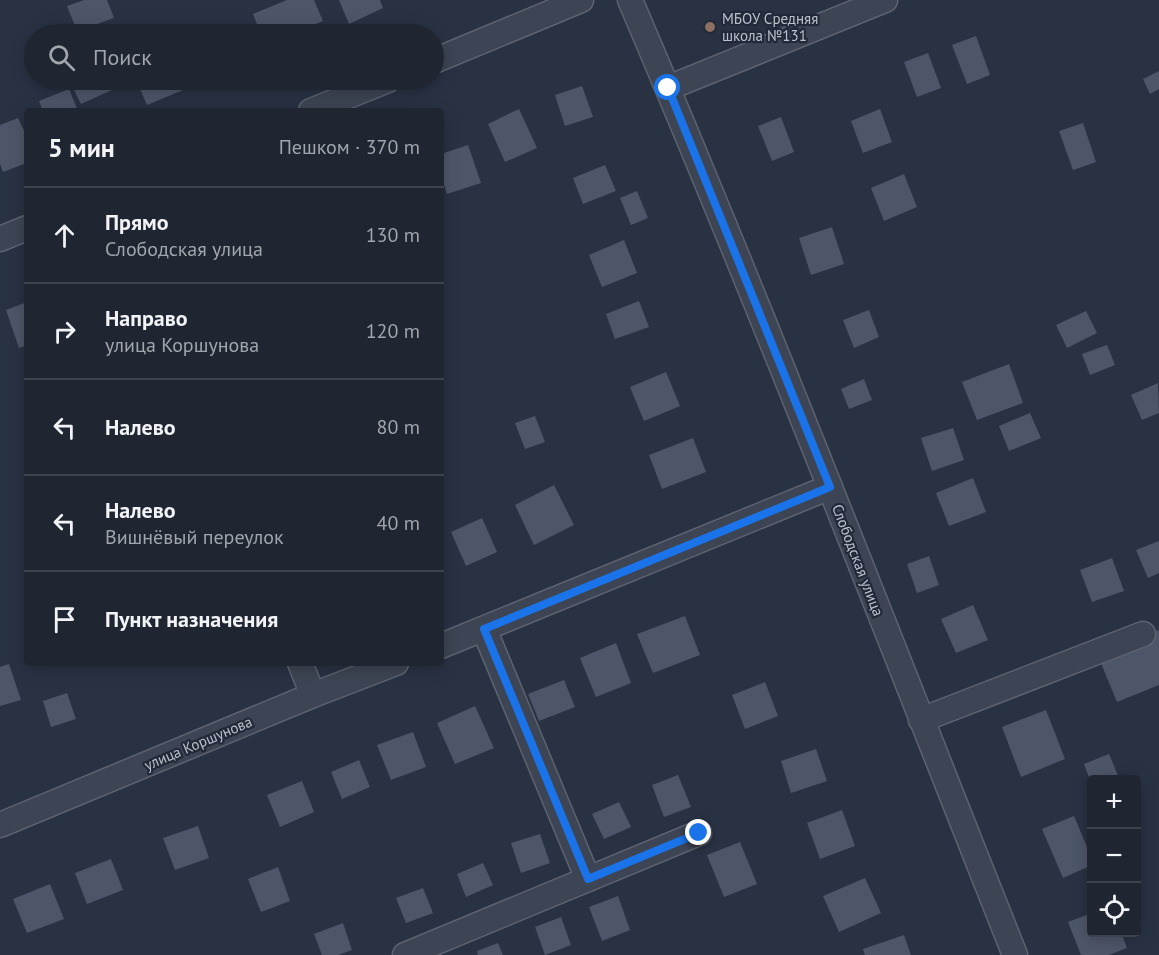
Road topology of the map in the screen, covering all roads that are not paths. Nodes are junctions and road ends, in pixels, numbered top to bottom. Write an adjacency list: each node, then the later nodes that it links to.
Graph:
1 (581, 0): 4 (street)
2 (630, 0): 5 (street, Слободская улица)
3 (885, 0): 5 (street)
4 (444, 57)
5 (668, 88): 10 (street, Слободская улица)
6 (363, 90): 7 (street)
7 (318, 108)
8 (24, 229): 9 (street)
9 (0, 239)
10 (830, 487): 11 (street); 17 (street, Слободская улица)
11 (484, 629): 13 (street); 20 (street)
12 (1143, 633): 17 (street)
13 (444, 645)
14 (301, 666): 16 (street)
15 (388, 666): 16 (street, улица Коршунова)
16 (313, 695): 18 (street, улица Коршунова)
17 (921, 720): 22 (street, Слободская улица)
18 (0, 825)
19 (699, 833): 20 (street)
20 (588, 879): 21 (street)
21 (405, 955)
22 (1015, 955)

